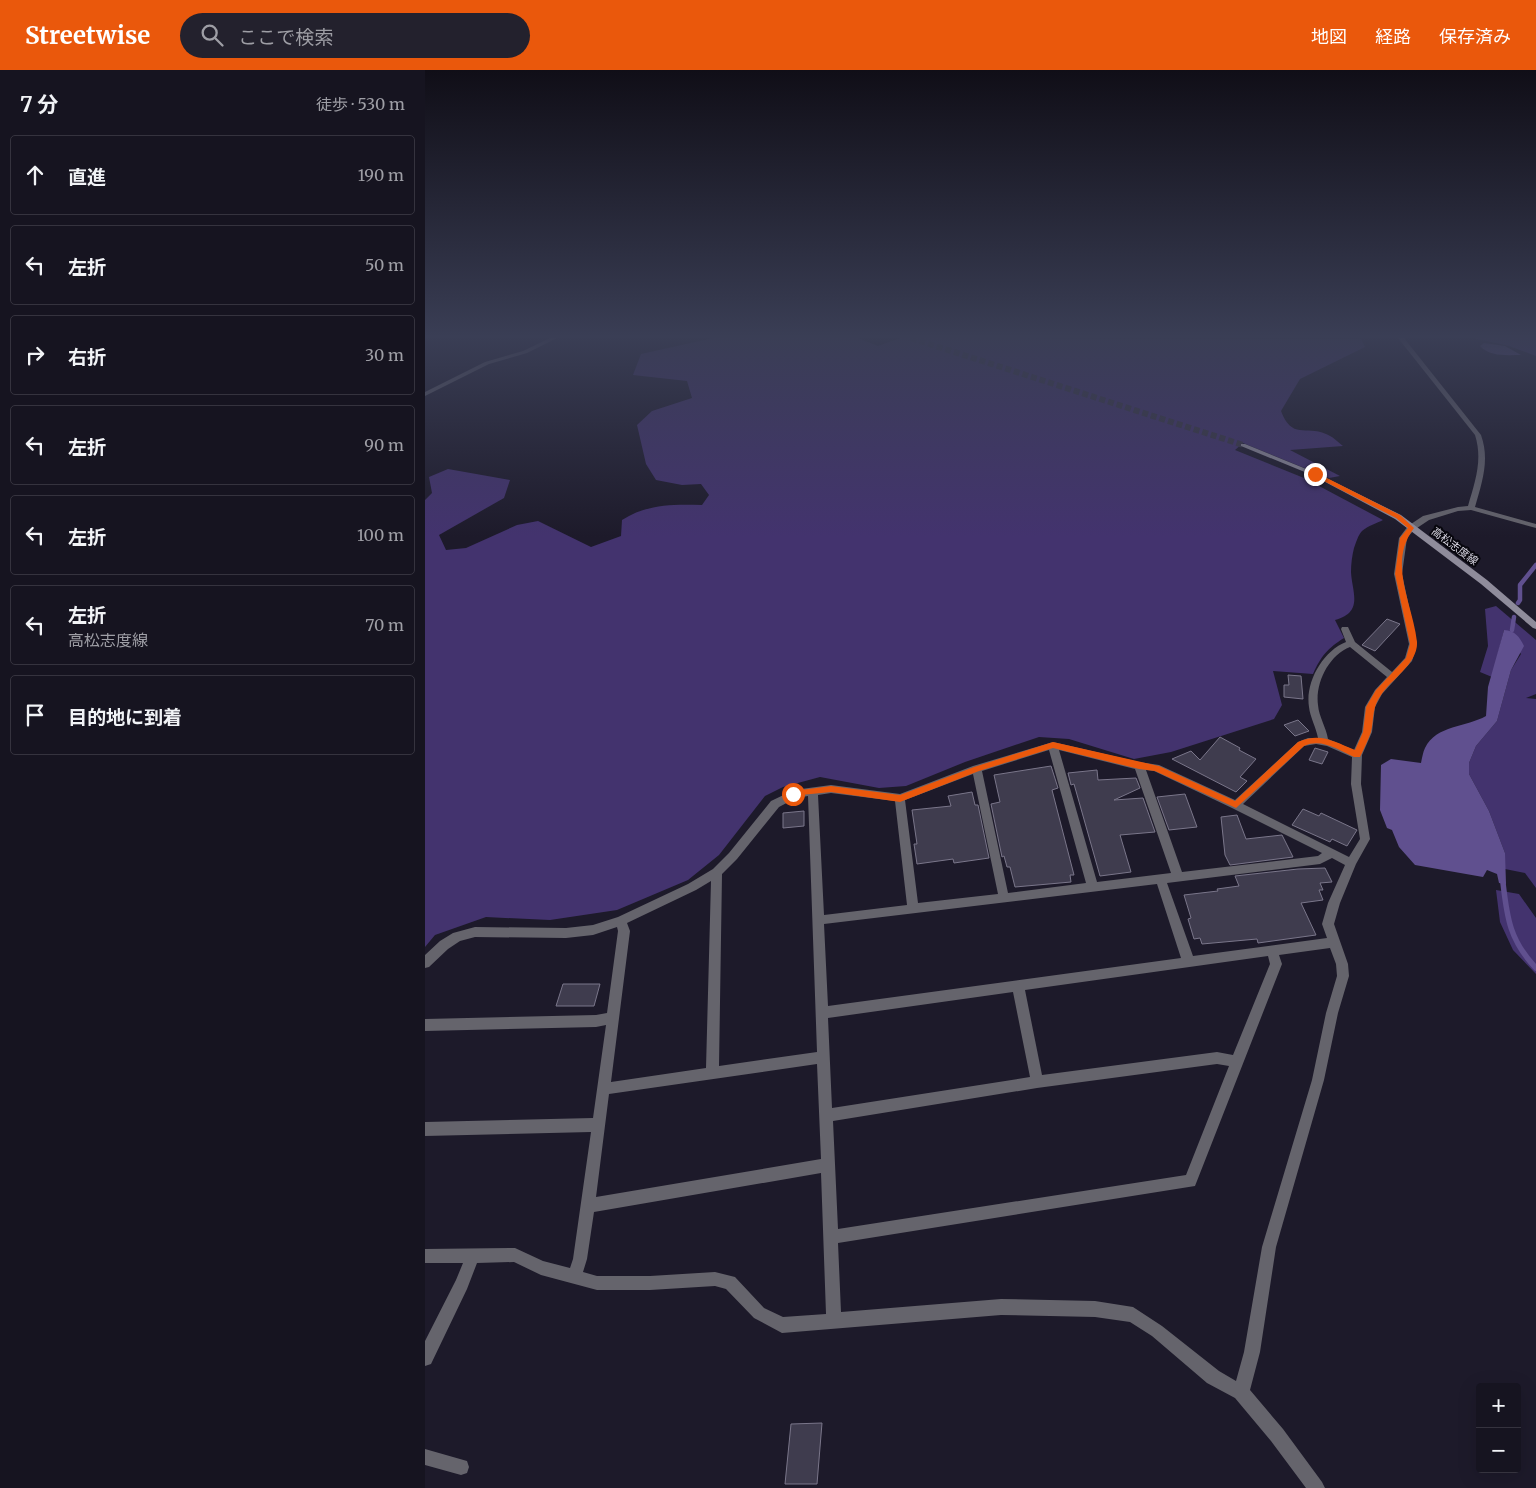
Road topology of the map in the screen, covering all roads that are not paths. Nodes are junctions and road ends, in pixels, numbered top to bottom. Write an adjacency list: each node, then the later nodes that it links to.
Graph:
1 (1454, 404): 3 (street)
2 (1243, 445): 5 (main road, 高松志度線)
3 (1471, 508): 4 (street); 5 (street)
4 (1536, 526)
5 (1411, 528): 6 (main road, 高松志度線); 9 (street)
6 (1536, 626)
7 (1345, 629): 8 (street)
8 (1351, 643): 9 (street); 10 (street)
9 (1393, 677): 12 (street)
10 (1323, 740): 12 (street); 17 (street)
11 (1053, 745): 13 (street); 14 (street); 23 (street)
12 (1357, 754): 19 (street)
13 (1139, 766): 17 (street); 21 (street)
14 (977, 769): 16 (street); 24 (street)
15 (813, 790): 16 (street); 20 (street); 26 (street)
16 (900, 798): 25 (street)
17 (1236, 805): 18 (street)
18 (1331, 853): 19 (street); 21 (street)
19 (1351, 863): 28 (street)
20 (717, 872): 27 (street); 38 (street)
21 (1178, 878): 22 (street)
22 (1161, 880): 23 (street); 31 (street)
23 (1093, 888): 24 (street)
24 (1004, 898): 25 (street)
25 (913, 909): 26 (street)
26 (818, 920): 33 (street)
27 (621, 921): 30 (street); 34 (street)
28 (1334, 942): 29 (street); 52 (street)
29 (1271, 952): 31 (street); 37 (street)
30 (425, 963)
31 (1189, 963): 32 (street)
32 (1018, 986): 33 (street); 39 (street)
33 (821, 1013): 36 (street)
34 (611, 1018): 35 (street); 40 (street)
35 (425, 1025)
36 (824, 1056): 38 (street); 41 (street)
37 (1237, 1062): 39 (street); 46 (street)
38 (712, 1073): 40 (street)
39 (1037, 1082): 41 (street)
40 (603, 1089): 42 (street)
41 (826, 1116): 44 (street)
42 (598, 1125): 43 (street); 45 (street)
43 (425, 1129)
44 (828, 1165): 45 (street); 46 (street)
45 (588, 1206): 49 (street)
46 (830, 1237): 50 (street)
47 (473, 1255): 48 (street); 49 (street); 51 (street)
48 (425, 1256)
49 (574, 1278): 50 (street)
50 (833, 1319): 52 (street)
51 (425, 1358)
52 (1241, 1392): 55 (street)
53 (425, 1457): 54 (street)
54 (461, 1467)
55 (1316, 1488)

